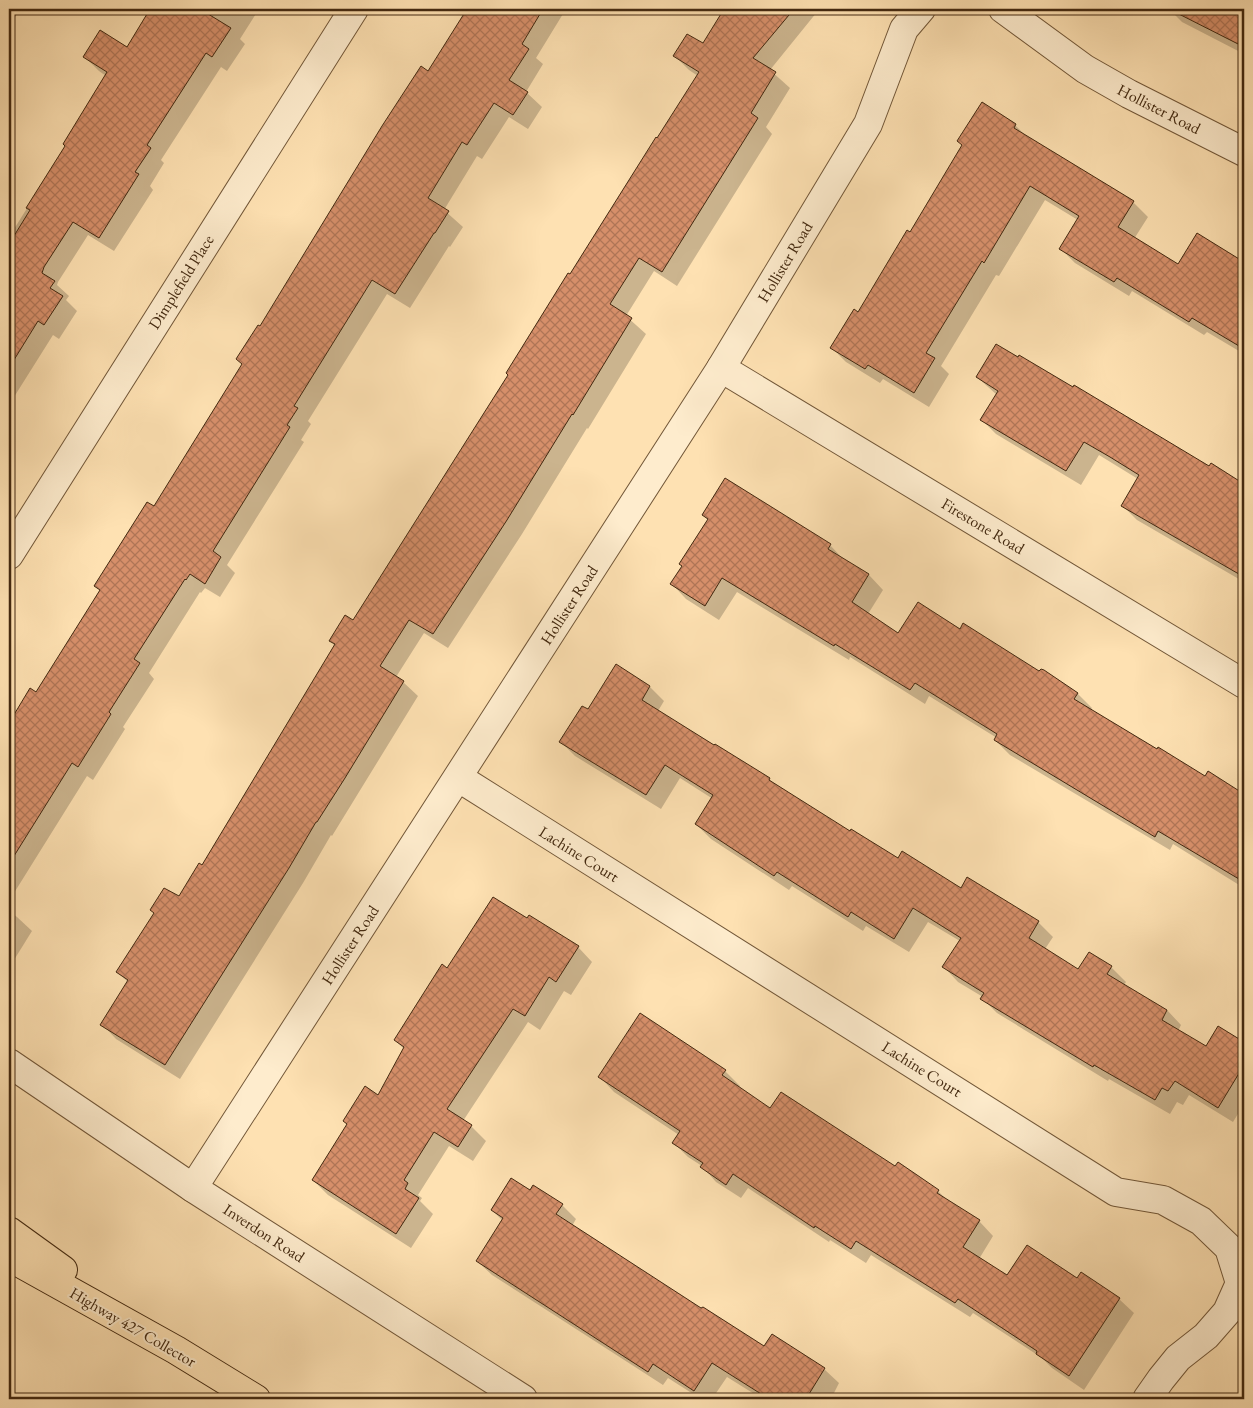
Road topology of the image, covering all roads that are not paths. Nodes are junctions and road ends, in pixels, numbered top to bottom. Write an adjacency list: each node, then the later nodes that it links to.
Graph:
1 (354, 9): 6 (street, Dimplefield Place)
2 (921, 9): 5 (street, Hollister Road)
3 (1003, 9): 4 (street, Hollister Road)
4 (1244, 152)
5 (721, 368): 7 (street, Firestone Road); 8 (street, Hollister Road)
6 (9, 555)
7 (1244, 684)
8 (459, 778): 10 (street, Hollister Road); 16 (street, Lachine Court)
9 (9, 1063): 10 (street, Inverdon Road)
10 (193, 1188): 15 (street, Inverdon Road)
11 (9, 1231): 13 (highway)
12 (9, 1257): 13 (highway, Highway 427 Collector)
13 (176, 1350): 14 (highway, Highway 427 Collector)
14 (256, 1399)
15 (523, 1399)
16 (1147, 1399)

